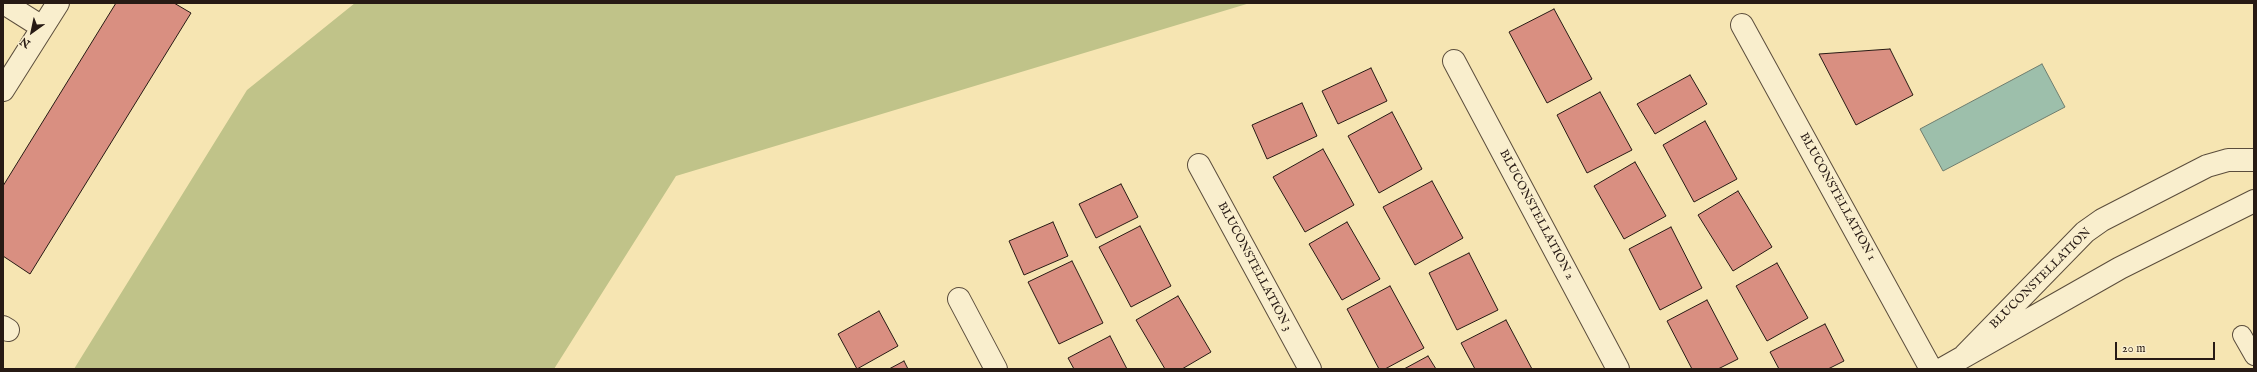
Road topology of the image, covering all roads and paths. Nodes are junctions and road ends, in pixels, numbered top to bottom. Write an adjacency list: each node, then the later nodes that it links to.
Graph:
1 (4, 3): 4 (street)
2 (58, 3): 4 (street)
3 (1742, 25): 17 (street, BLUCONSTELLATION 1)
4 (42, 27): 6 (street)
5 (1454, 61): 16 (street, BLUCONSTELLATION 2)
6 (3, 90)
7 (2254, 160): 12 (street, BLUCONSTELLATION)
8 (1199, 165): 15 (street, BLUCONSTELLATION 3)
9 (2254, 201): 12 (street, BLUCONSTELLATION)
10 (959, 299): 14 (street)
11 (2242, 335): 13 (lane)
12 (1965, 355): 18 (street, BLUCONSTELLATION)
13 (2254, 356)
14 (996, 369)
15 (1310, 369)
16 (1618, 369)
17 (1931, 369)
18 (1942, 369)

